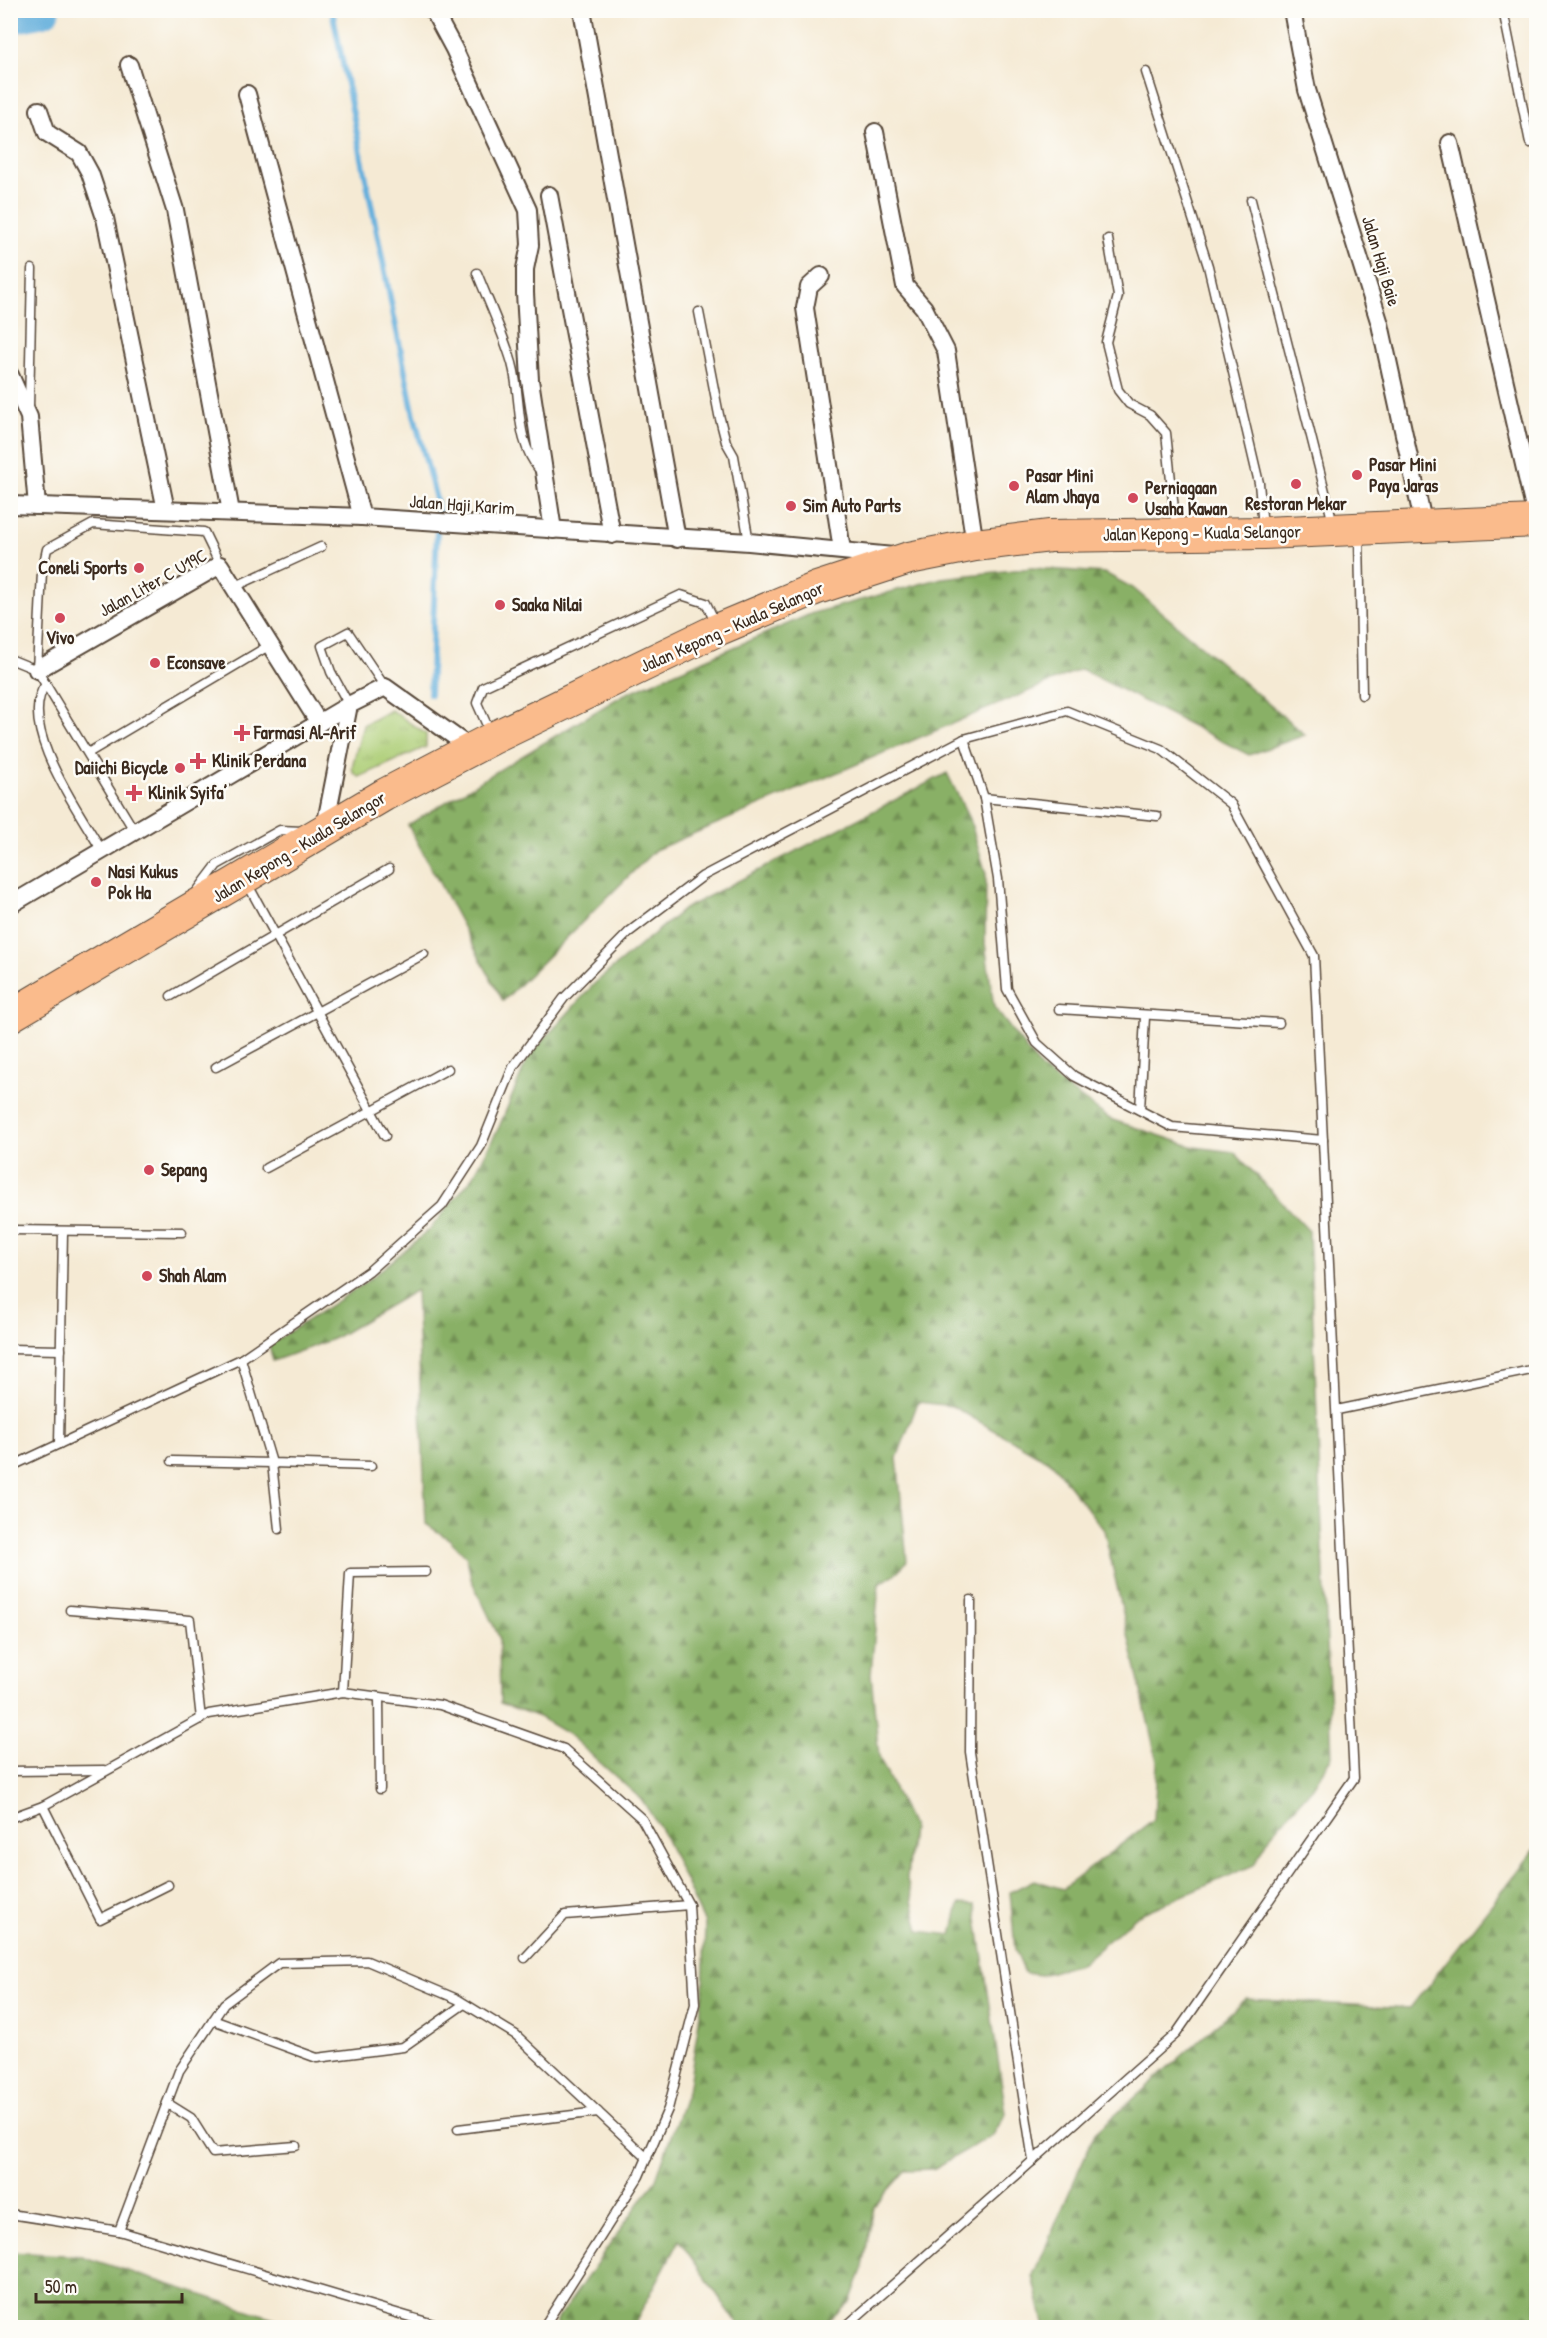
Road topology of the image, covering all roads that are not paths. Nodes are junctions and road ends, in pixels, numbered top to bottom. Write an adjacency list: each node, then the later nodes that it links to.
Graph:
1 (433, 10): 21 (street)
2 (582, 10): 34 (street)
3 (1292, 10): 28 (street, Jalan Haji Baie)
4 (1503, 10): 11 (lane)
5 (129, 64): 25 (street)
6 (1146, 72): 31 (lane)
7 (247, 94): 26 (street)
8 (39, 110): 24 (street)
9 (875, 132): 36 (street)
10 (1450, 143): 27 (street)
11 (1530, 143)
12 (549, 195): 33 (street)
13 (1251, 200): 29 (lane)
14 (1108, 239): 32 (lane)
15 (33, 269): 20 (lane)
16 (477, 273): 21 (lane)
17 (821, 276): 38 (street)
18 (699, 312): 35 (lane)
19 (10, 375): 20 (street)
20 (29, 417): 23 (street)
21 (544, 474): 30 (street)
22 (10, 505): 23 (street, Jalan Haji Karim)
23 (37, 506): 24 (street, Jalan Haji Karim)
24 (166, 510): 25 (street, Jalan Haji Karim)
25 (231, 512): 26 (street, Jalan Haji Karim)
26 (362, 517): 30 (street, Jalan Haji Karim)
27 (1536, 519): 28 (highway, Jalan Kepong - Kuala Selangor)
28 (1424, 526): 29 (highway, Jalan Kepong - Kuala Selangor)
29 (1347, 529): 31 (highway, Jalan Kepong - Kuala Selangor); 47 (lane)
30 (553, 531): 33 (street, Jalan Haji Karim)
31 (1264, 533): 32 (highway, Jalan Kepong - Kuala Selangor)
32 (1177, 534): 36 (highway, Jalan Kepong - Kuala Selangor)
33 (612, 535): 34 (street, Jalan Haji Karim)
34 (678, 539): 35 (street, Jalan Haji Karim)
35 (748, 542): 38 (street, Jalan Haji Karim)
36 (975, 545): 39 (highway, Jalan Kepong - Kuala Selangor)
37 (321, 547): 41 (lane)
38 (842, 550): 39 (street, Jalan Haji Karim)
39 (909, 558): 42 (highway, Jalan Kepong - Kuala Selangor)
40 (220, 565): 41 (street, Jalan Liter C U19C); 45 (street, Jalan Liter C U19C); 45 (lane)
41 (234, 587): 43 (street, Jalan Liter C U19C)
42 (718, 629): 51 (highway, Jalan Kepong - Kuala Selangor); 51 (lane)
43 (270, 645): 49 (street, Jalan Liter C U19C); 52 (lane)
44 (10, 659): 45 (lane)
45 (41, 677): 52 (lane); 57 (lane)
46 (385, 687): 48 (street); 48 (lane); 51 (street)
47 (1362, 695)
48 (349, 705): 49 (street); 56 (street)
49 (320, 723): 55 (street)
50 (964, 739): 53 (lane); 77 (lane); 84 (lane)
51 (482, 744): 56 (highway, Jalan Kepong - Kuala Selangor)
52 (88, 753): 55 (lane)
53 (984, 798): 54 (lane); 74 (lane)
54 (1157, 816)
55 (135, 832): 57 (street)
56 (324, 832): 59 (highway, Jalan Kepong - Kuala Selangor); 61 (lane)
57 (102, 851): 60 (street)
58 (389, 869): 62 (lane)
59 (245, 879): 61 (highway, Jalan Kepong - Kuala Selangor); 62 (lane)
60 (10, 905)
61 (195, 909): 64 (highway, Jalan Kepong - Kuala Selangor)
62 (275, 935): 65 (lane); 68 (lane)
63 (424, 954): 68 (lane)
64 (47, 994): 66 (highway); 69 (highway, Jalan Kepong - Kuala Selangor)
65 (171, 996)
66 (10, 1003)
67 (1059, 1009): 70 (lane)
68 (318, 1012): 72 (lane); 75 (lane)
69 (10, 1016)
70 (1145, 1017): 71 (lane); 74 (lane)
71 (1279, 1023)
72 (216, 1067)
73 (448, 1069): 75 (lane)
74 (1140, 1110): 77 (lane)
75 (372, 1111): 76 (lane); 78 (lane)
76 (385, 1136)
77 (1323, 1140): 86 (lane)
78 (266, 1168)
79 (10, 1230): 80 (lane)
80 (63, 1232): 81 (lane); 83 (lane)
81 (182, 1232)
82 (10, 1349): 83 (lane)
83 (61, 1350): 87 (lane)
84 (241, 1359): 87 (lane); 89 (lane)
85 (1536, 1369): 86 (lane)
86 (1337, 1410): 114 (lane)
87 (59, 1444): 91 (lane)
88 (172, 1461): 89 (lane)
89 (272, 1463): 90 (lane); 92 (lane)
90 (371, 1466)
91 (10, 1467)
92 (279, 1529)
93 (426, 1572): 96 (lane)
94 (971, 1600): 114 (lane)
95 (70, 1610): 98 (lane)
96 (343, 1692): 97 (lane); 98 (lane)
97 (379, 1697): 101 (lane); 105 (lane)
98 (201, 1719): 99 (lane)
99 (108, 1770): 100 (lane); 102 (lane)
100 (10, 1771)
101 (380, 1789)
102 (43, 1806): 103 (lane); 104 (lane)
103 (10, 1818)
104 (168, 1885)
105 (689, 1905): 106 (lane); 113 (lane)
106 (525, 1958)
107 (464, 2004): 108 (lane); 108 (lane); 110 (lane)
108 (213, 2020): 109 (lane)
109 (167, 2103): 112 (lane); 116 (lane)
110 (598, 2112): 111 (lane); 113 (lane)
111 (458, 2129)
112 (296, 2146)
113 (647, 2158): 118 (lane)
114 (1033, 2160): 119 (lane)
115 (10, 2214): 116 (lane)
116 (119, 2231): 117 (lane)
117 (447, 2328)
118 (543, 2328)
119 (844, 2328)

